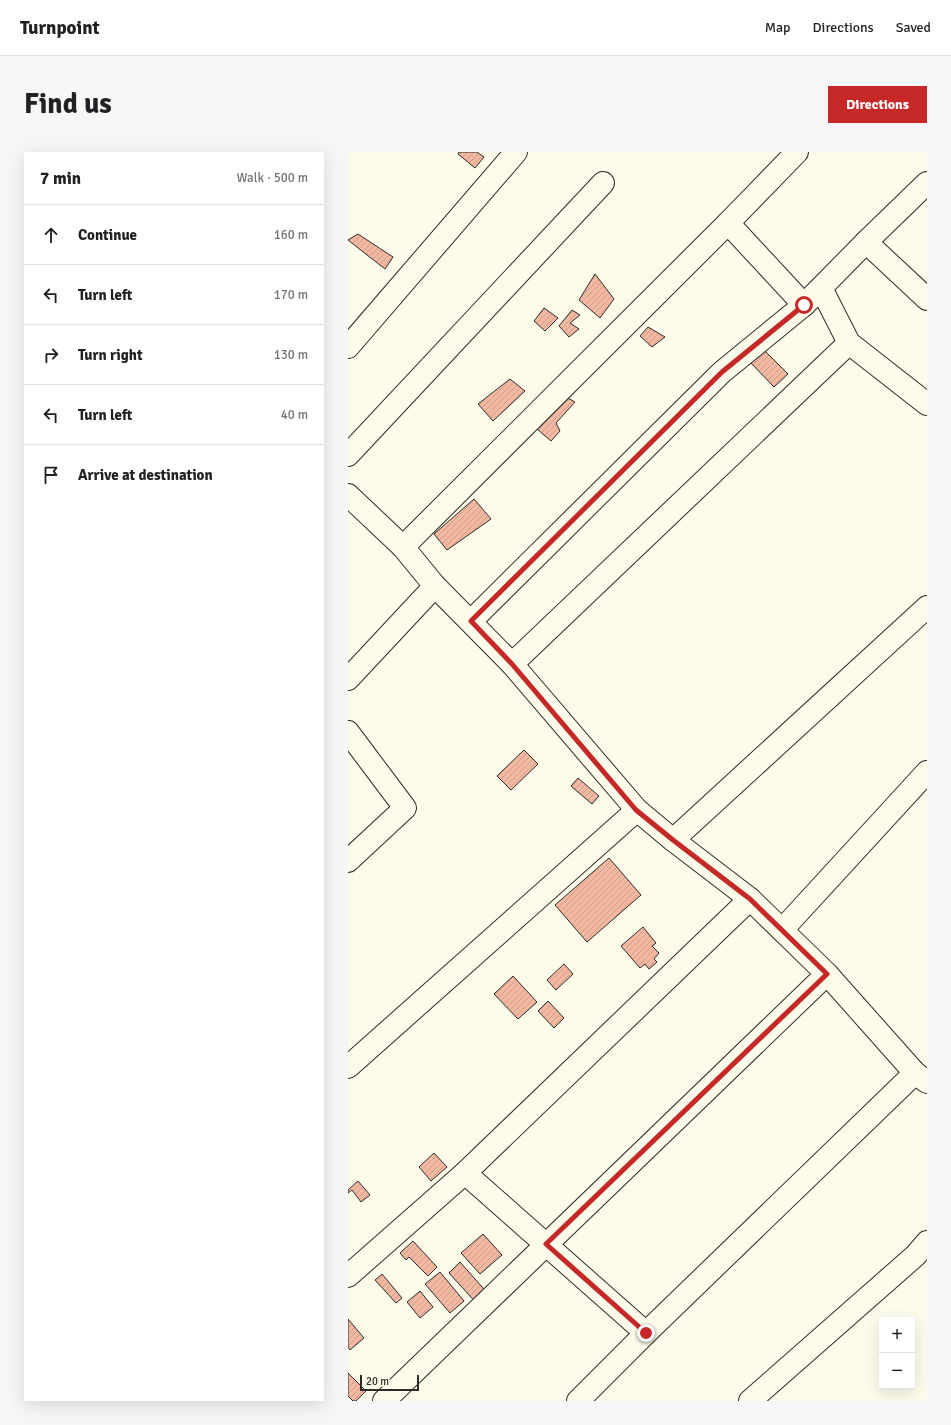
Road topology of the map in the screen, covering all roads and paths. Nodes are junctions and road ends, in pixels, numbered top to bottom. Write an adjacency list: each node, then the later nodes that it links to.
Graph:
1 (516, 152): 11 (street)
2 (797, 152): 5 (street)
3 (603, 183): 13 (street)
4 (927, 183): 6 (street)
5 (728, 222): 9 (street); 15 (street)
6 (866, 242): 7 (street); 8 (street)
7 (821, 288): 9 (street); 10 (street)
8 (927, 299)
9 (804, 305): 18 (street)
10 (849, 343): 12 (street); 19 (street)
11 (348, 347)
12 (927, 404)
13 (348, 455)
14 (348, 495): 15 (street)
15 (403, 547): 16 (street)
16 (435, 586): 18 (street); 20 (street)
17 (927, 607): 24 (street)
18 (471, 621): 19 (street)
19 (512, 664): 23 (street)
20 (348, 679)
21 (348, 732): 25 (street)
22 (927, 772): 27 (street)
23 (636, 810): 24 (street); 29 (street)
24 (673, 840): 26 (street)
25 (348, 861)
26 (750, 899): 27 (street); 31 (street)
27 (782, 930): 28 (street)
28 (827, 974): 30 (street); 33 (street)
29 (348, 1067)
30 (921, 1078): 35 (street)
31 (465, 1173): 33 (street); 34 (street)
32 (927, 1242): 38 (street)
33 (546, 1244): 35 (street); 36 (street)
34 (348, 1276)
35 (646, 1333): 37 (street)
36 (384, 1401)
37 (578, 1401)
38 (750, 1401)

